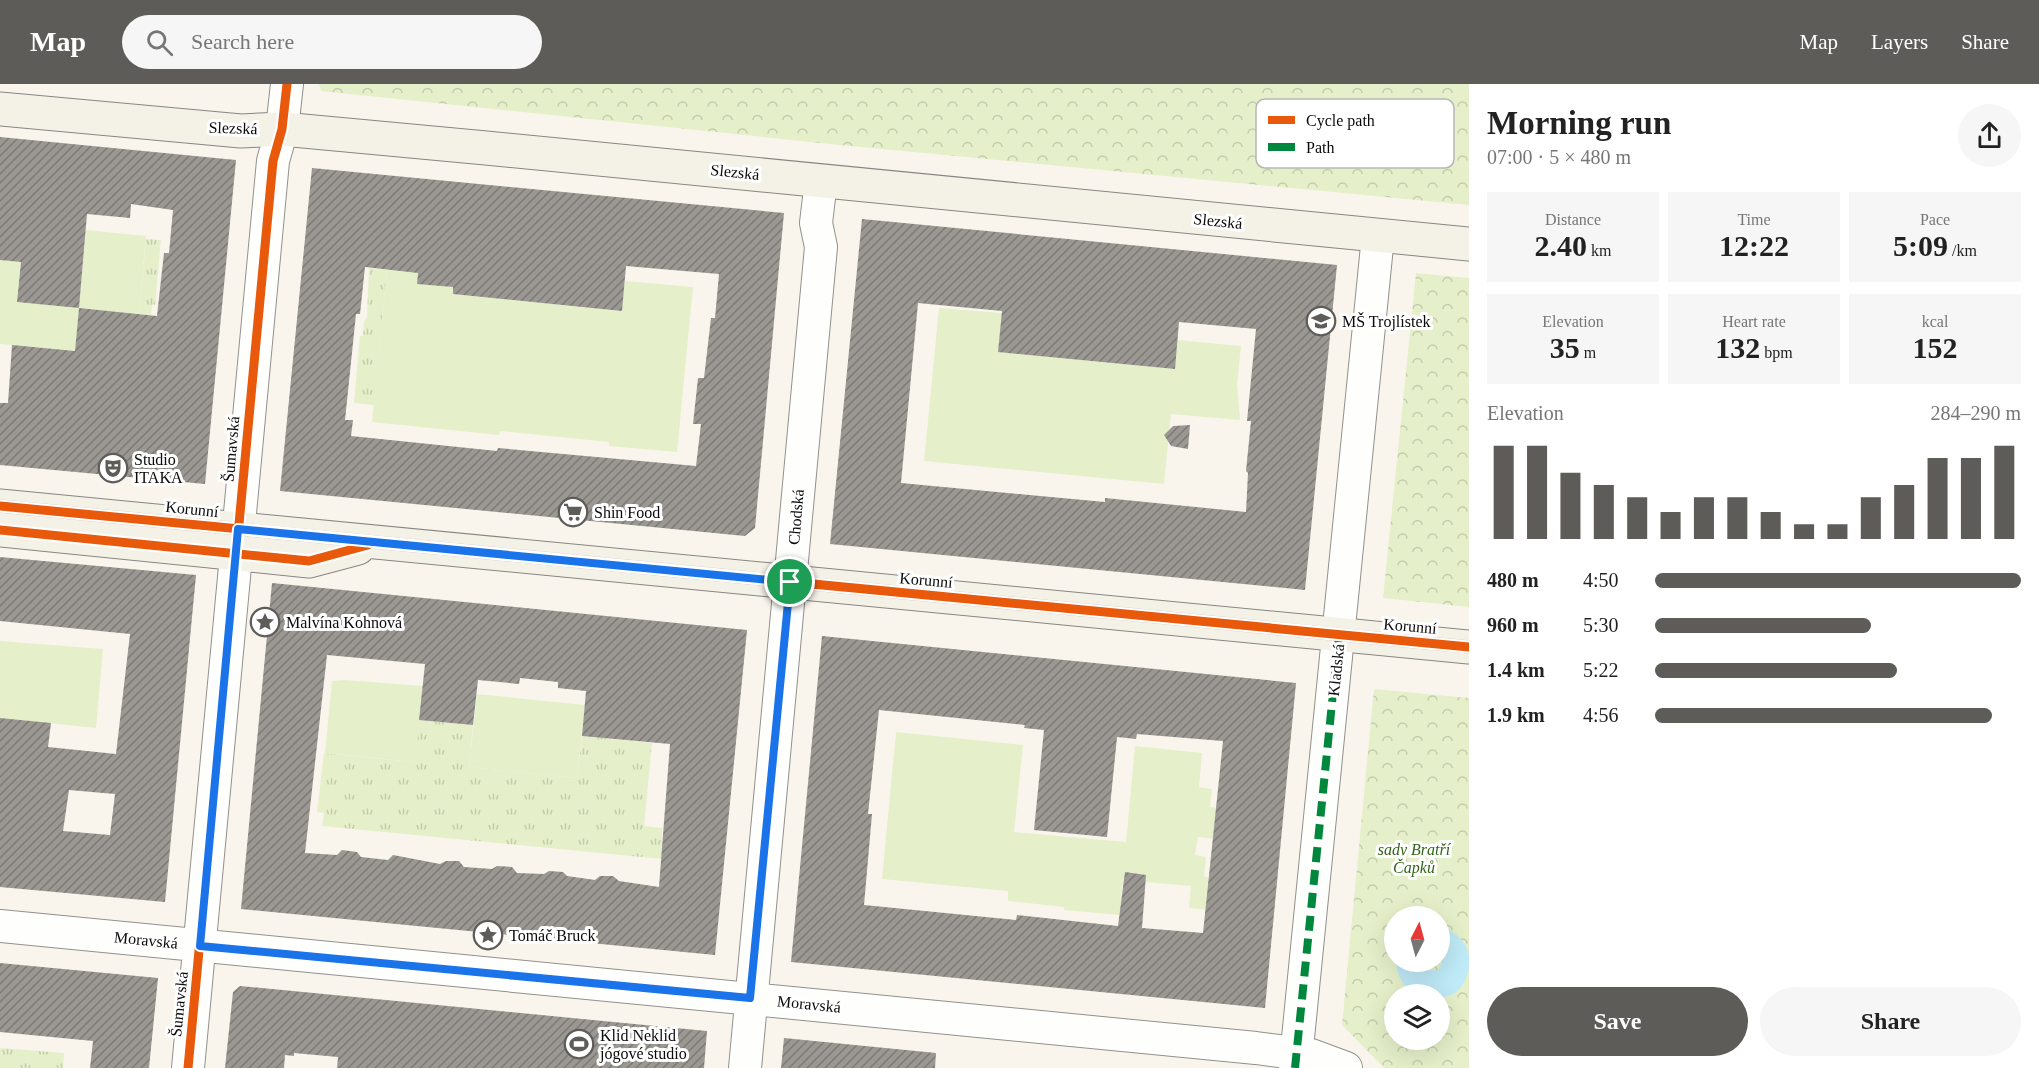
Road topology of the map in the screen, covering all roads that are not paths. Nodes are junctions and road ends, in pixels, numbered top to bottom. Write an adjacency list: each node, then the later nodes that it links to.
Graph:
1 (287, 84): 3 (street, Šumavská)
2 (0, 109): 3 (street, Slezská)
3 (282, 129): 4 (street, Slezská); 9 (street, Šumavská)
4 (821, 181): 5 (street, Slezská); 10 (street, Chodská)
5 (1378, 236): 6 (street, Slezská); 11 (street, Kladská)
6 (1469, 244)
7 (0, 506): 9 (street, Korunní)
8 (0, 530): 9 (street, Korunní)
9 (237, 541): 10 (street, Korunní); 14 (street, Šumavská)
10 (790, 582): 11 (street, Korunní); 15 (street, Chodská)
11 (1339, 634): 12 (street, Korunní); 16 (street, Kladská)
12 (1469, 646)
13 (0, 926): 14 (street, Moravská)
14 (200, 946): 15 (street, Moravská); 17 (street, Šumavská)
15 (750, 998): 16 (street, Moravská); 18 (street, Chodská)
16 (1295, 1060): 19 (street)
17 (188, 1068)
18 (745, 1068)
19 (1346, 1068)

